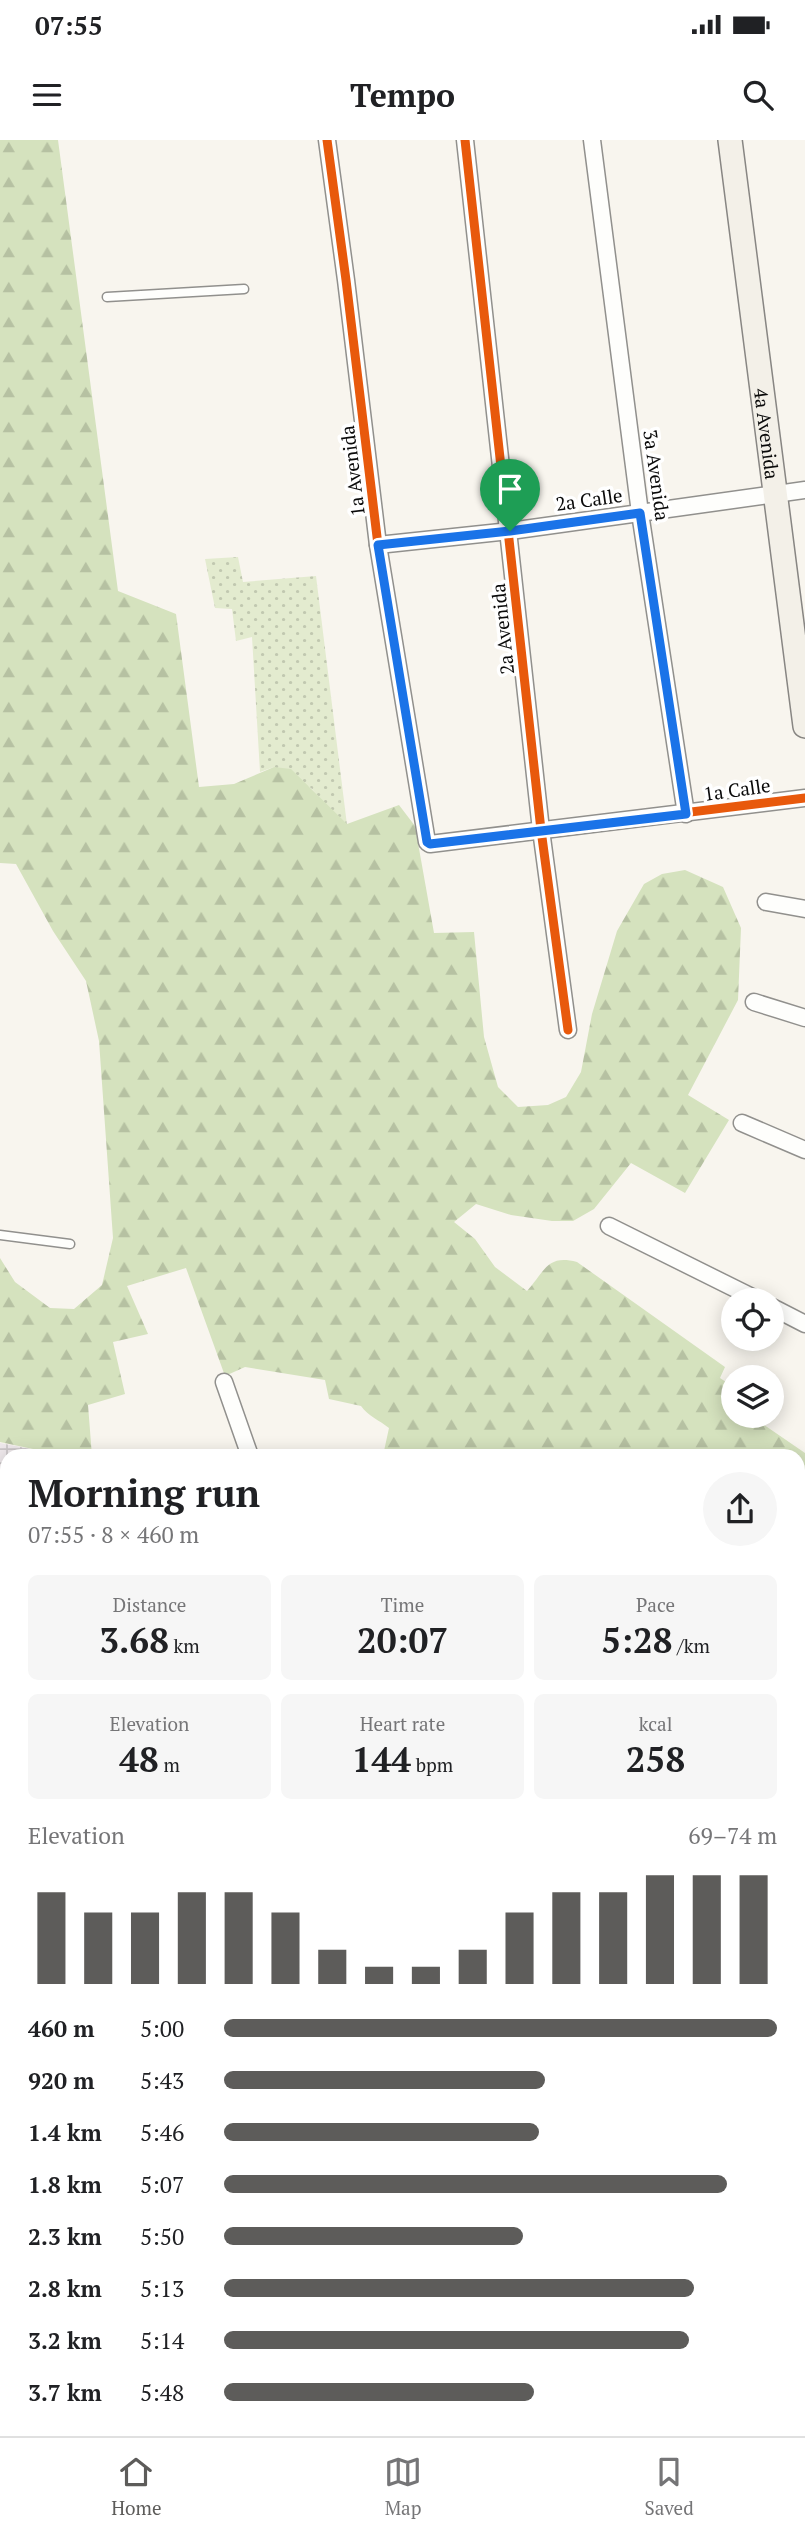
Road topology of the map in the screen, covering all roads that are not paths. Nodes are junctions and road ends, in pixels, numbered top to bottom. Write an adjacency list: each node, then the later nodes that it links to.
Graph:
1 (327, 140): 11 (street, 1a Avenida)
2 (466, 140): 10 (street, 2a Avenida)
3 (593, 140): 9 (street, 3a Avenida)
4 (730, 140): 8 (street, 4a Avenida)
5 (244, 289): 6 (lane)
6 (107, 297)
7 (805, 490): 8 (street, 2a Calle)
8 (774, 495): 9 (street, 2a Calle); 12 (street, 4a Avenida)
9 (640, 513): 10 (street, 2a Calle); 14 (street, 3a Avenida)
10 (510, 531): 11 (street, 2a Calle); 15 (street, 2a Avenida)
11 (378, 545): 16 (street, 1a Avenida)
12 (805, 726)
13 (805, 798): 14 (street, 1a Calle)
14 (686, 814): 15 (street, 1a Calle)
15 (541, 830): 16 (street, 1a Calle); 21 (street, 2a Avenida)
16 (425, 839)
17 (766, 902): 18 (street)
18 (805, 909)
19 (754, 1002): 20 (street)
20 (805, 1018)
21 (568, 1030)
22 (742, 1123): 23 (street)
23 (805, 1150)
24 (609, 1226): 27 (street)
25 (0, 1235): 26 (lane)
26 (70, 1244)
27 (734, 1288)
28 (784, 1313): 29 (street)
29 (805, 1324)
30 (224, 1382): 31 (street)
31 (248, 1449)

